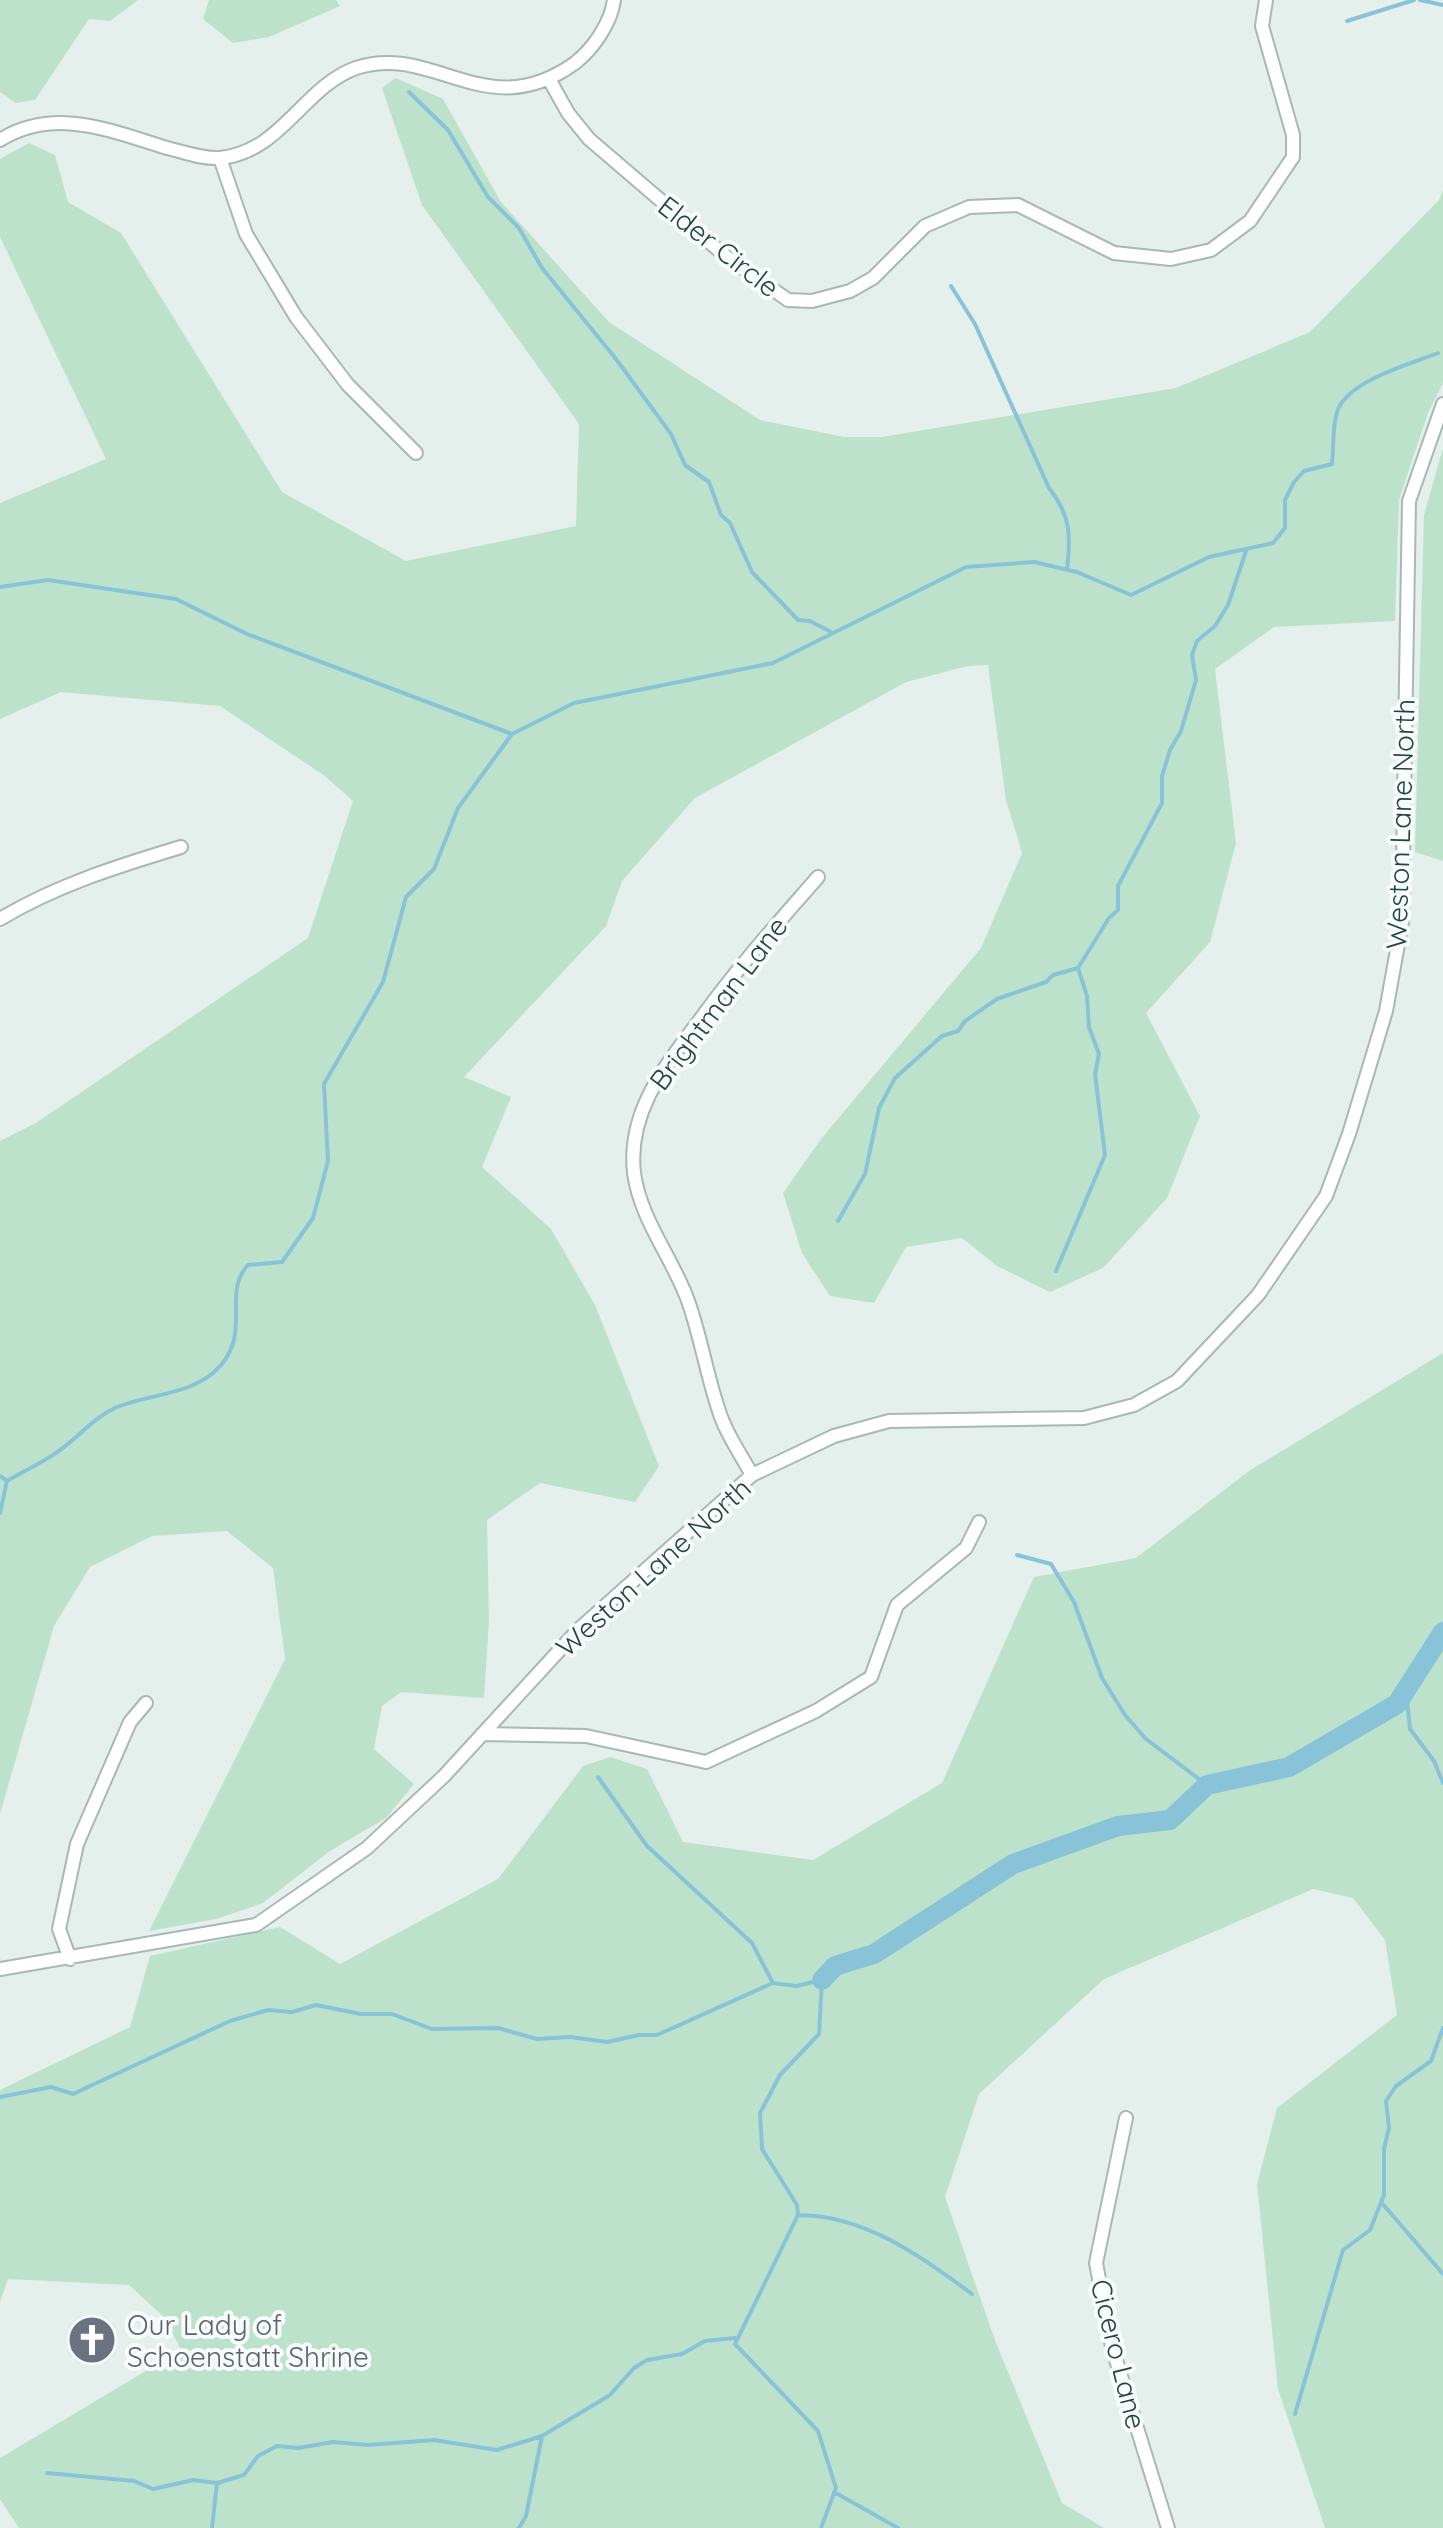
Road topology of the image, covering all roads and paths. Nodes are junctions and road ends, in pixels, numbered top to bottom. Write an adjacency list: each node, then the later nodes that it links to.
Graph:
1 (614, 0): 3 (street)
2 (1266, 0): 3 (street, Elder Circle)
3 (548, 80): 5 (street)
4 (0, 140): 5 (street)
5 (220, 158): 7 (street)
6 (1443, 404): 11 (street, Weston Lane North)
7 (416, 453)
8 (181, 847): 10 (street)
9 (818, 877): 11 (street, Brightman Lane)
10 (0, 919)
11 (752, 1475): 14 (street, Weston Lane North)
12 (979, 1522): 14 (street)
13 (146, 1703): 15 (street)
14 (482, 1734): 15 (street, Weston Lane North)
15 (70, 1959): 16 (street, Weston Lane North)
16 (0, 1969)
17 (1126, 2118): 18 (street, Cicero Lane)
18 (1168, 2528)

